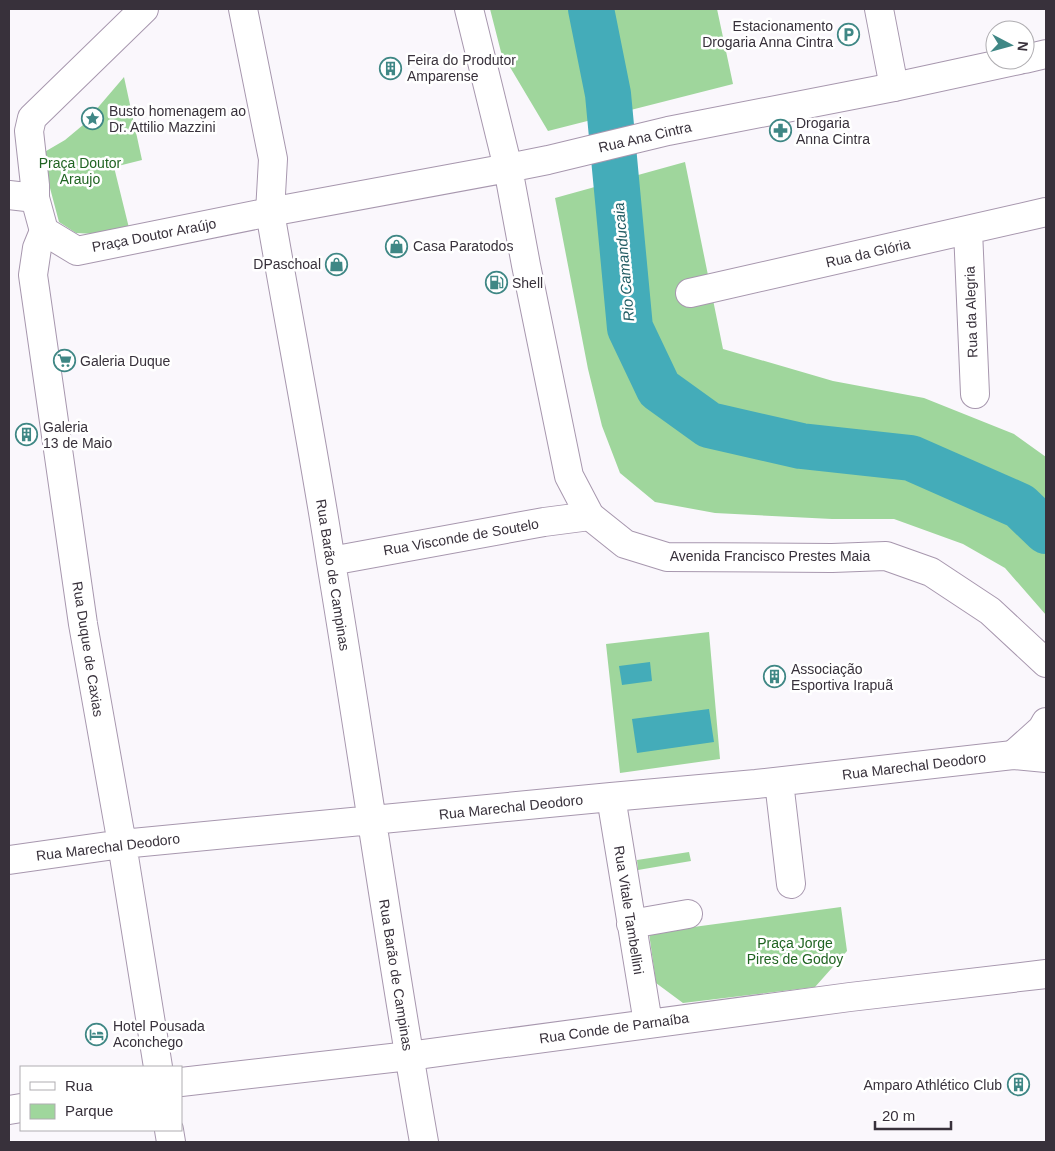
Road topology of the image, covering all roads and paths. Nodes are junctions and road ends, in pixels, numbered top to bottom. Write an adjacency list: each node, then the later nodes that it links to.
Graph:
1 (144, 9): 7 (street)
2 (243, 9): 10 (street, Rua Barão de Campinas)
3 (469, 9): 8 (street, Avenida Francisco Prestes Maia)
4 (879, 9): 6 (street)
5 (985, 67): 6 (street, Rua Ana Cintra)
6 (894, 87): 8 (street, Rua Ana Cintra)
7 (20, 123): 9 (street)
8 (508, 168): 10 (street, Rua Ana Cintra); 16 (street, Avenida Francisco Prestes Maia)
9 (22, 197): 13 (street)
10 (270, 212): 13 (street, Praça Doutor Araújo); 17 (street, Rua Barão de Campinas)
11 (1046, 212): 12 (street, Rua da Glória)
12 (968, 230): 14 (street, Rua da Glória); 15 (street, Rua da Alegria)
13 (44, 231): 25 (street, Rua Duque de Caxias)
14 (690, 293)
15 (975, 394)
16 (590, 516): 17 (street, Rua Visconde de Soutelo); 18 (street, Avenida Francisco Prestes Maia)
17 (331, 560): 24 (street, Rua Barão de Campinas)
18 (1046, 663)
19 (1046, 722): 20 (street)
20 (1013, 755): 21 (street, Rua Marechal Deodoro); 22 (street, Rua Marechal Deodoro)
21 (1046, 758)
22 (779, 782): 23 (street, Rua Marechal Deodoro); 27 (street)
23 (611, 797): 24 (street, Rua Marechal Deodoro); 29 (street, Rua Vitale Tambellini)
24 (371, 820): 25 (street, Rua Marechal Deodoro); 32 (street, Rua Barão de Campinas)
25 (122, 844): 26 (street, Rua Marechal Deodoro); 33 (street, Rua Duque de Caxias)
26 (9, 860)
27 (790, 884)
28 (688, 914): 29 (street)
29 (631, 924): 31 (street, Rua Vitale Tambellini)
30 (1046, 974): 31 (street, Rua Conde de Parnaíba)
31 (648, 1023): 32 (street, Rua Conde de Parnaíba)
32 (409, 1056): 34 (street, Rua Conde de Parnaíba); 35 (street, Rua Barão de Campinas)
33 (158, 1066)
34 (182, 1082)
35 (424, 1142)

